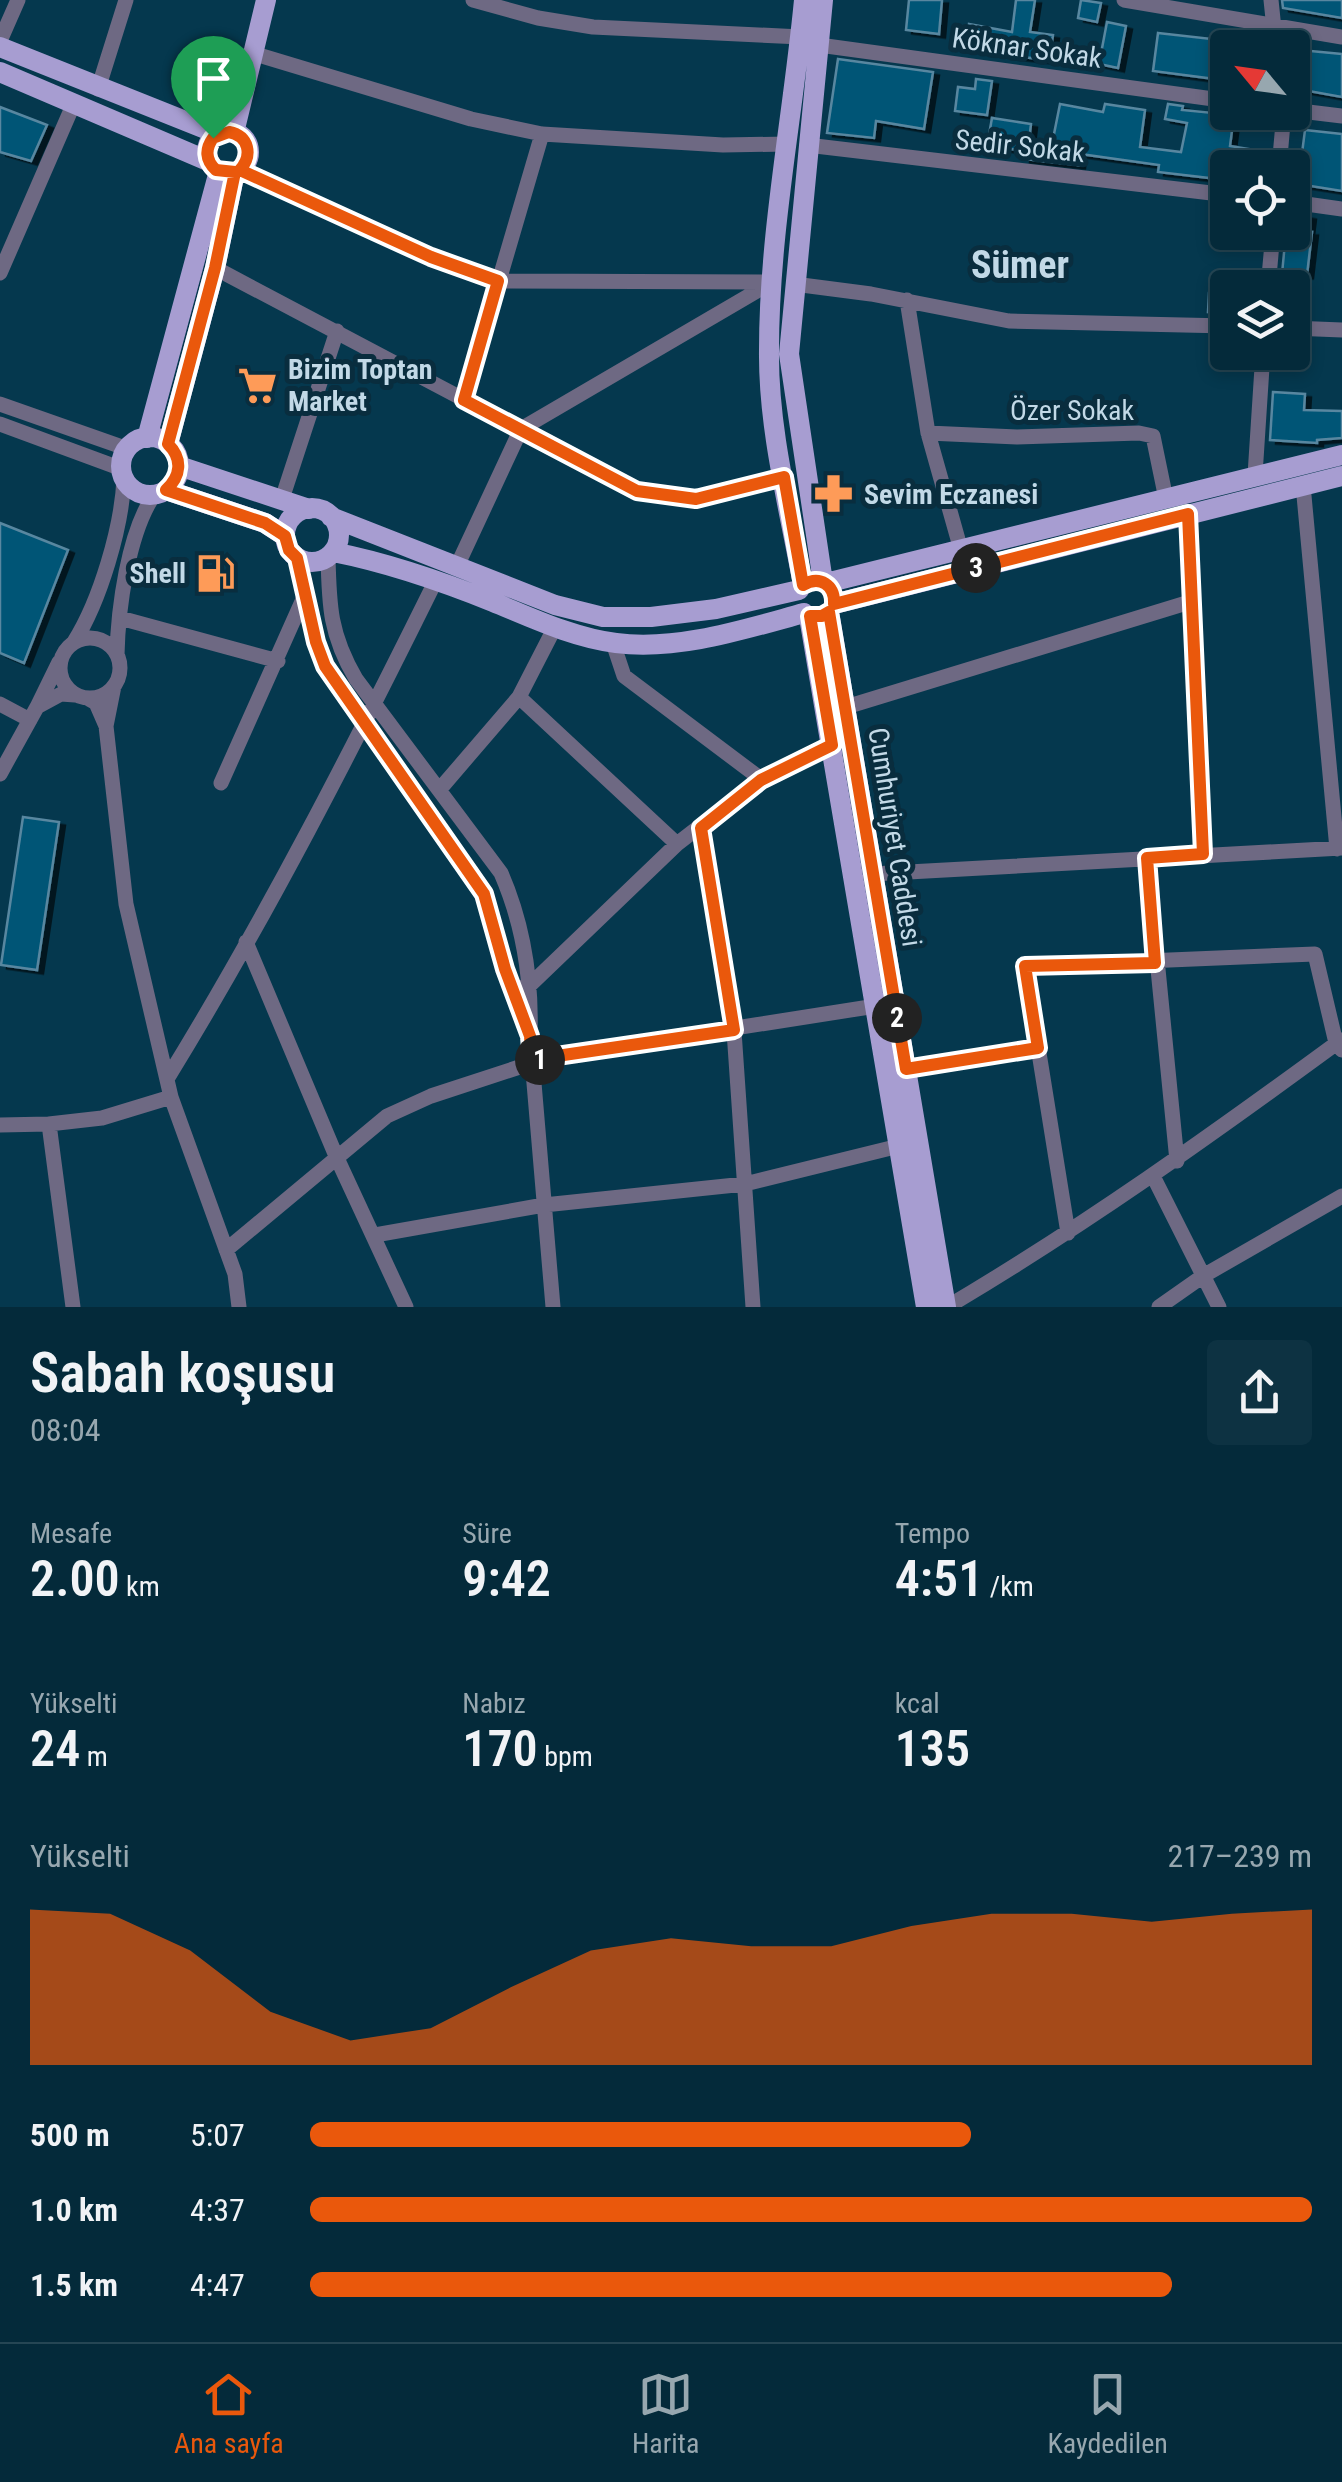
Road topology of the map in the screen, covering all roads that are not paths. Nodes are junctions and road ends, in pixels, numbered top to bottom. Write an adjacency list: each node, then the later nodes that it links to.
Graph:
1 (18, 0): 14 (street)
2 (126, 0): 17 (street)
3 (266, 0): 15 (main road)
4 (472, 0): 10 (street, Köknar Sokak)
5 (542, 0): 10 (street)
6 (804, 0): 13 (main road)
7 (824, 0): 13 (main road)
8 (1124, 0): 11 (street)
9 (1271, 0): 11 (street)
10 (538, 18): 13 (street, Köknar Sokak)
11 (1274, 28): 12 (street)
12 (1342, 37)
13 (810, 41): 18 (street, Köknar Sokak); 24 (main road)
14 (0, 44): 17 (main road)
15 (252, 53): 22 (main road); 23 (street, Sedir Sokak)
16 (0, 72): 19 (main road)
17 (98, 89): 22 (main road)
18 (1210, 98)
19 (74, 104): 25 (main road); 29 (street)
20 (1310, 112): 21 (street)
21 (1342, 116)
22 (226, 133): 25 (main road); 25 (main road)
23 (542, 134): 24 (street, Sedir Sokak); 32 (street)
24 (797, 145): 26 (street, Sedir Sokak); 33 (main road)
25 (225, 168): 30 (main road); 32 (street); 45 (main road)
26 (1210, 192)
27 (1310, 204): 28 (street)
28 (1342, 208)
29 (6, 243): 31 (street)
30 (215, 268): 38 (street); 45 (main road)
31 (0, 273)
32 (498, 281): 33 (street); 40 (street)
33 (783, 283): 34 (street); 43 (street); 51 (main road); 65 (main road)
34 (906, 300): 35 (street); 44 (street)
35 (1210, 326)
36 (1310, 329): 37 (street)
37 (1342, 330)
38 (338, 332): 40 (street); 55 (street)
39 (1261, 370): 49 (street)
40 (464, 400): 43 (street)
41 (0, 404): 47 (street)
42 (0, 424): 47 (street)
43 (522, 429): 51 (street); 63 (street)
44 (928, 433): 54 (street, Özer Sokak); 60 (street)
45 (158, 441): 47 (main road); 48 (main road)
46 (1342, 455): 49 (main road)
47 (125, 465): 53 (main road); 71 (street)
48 (179, 466): 53 (main road); 55 (main road)
49 (1255, 475): 54 (main road)
50 (1342, 476): 52 (main road)
51 (784, 477): 65 (main road)
52 (1303, 485): 57 (main road); 92 (street)
53 (160, 492): 59 (main road); 69 (street)
54 (1166, 498): 60 (main road)
55 (282, 499): 56 (main road)
56 (309, 509): 58 (main road); 59 (main road)
57 (1188, 514): 67 (street); 68 (main road)
58 (331, 517): 61 (main road); 63 (main road)
59 (285, 536): 62 (main road)
60 (960, 550): 65 (main road)
61 (331, 554): 62 (main road); 64 (main road); 80 (street)
62 (297, 558): 66 (street)
63 (458, 564): 65 (main road)
64 (436, 580): 70 (main road); 80 (street)
65 (813, 585): 68 (main road); 68 (main road)
66 (304, 598): 75 (street); 83 (street)
67 (1192, 601): 81 (street); 93 (street)
68 (819, 611): 72 (main road); 81 (main road, Cumhuriyet Caddesi); 85 (main road, Cumhuriyet Caddesi)
69 (120, 618): 73 (street); 75 (street)
70 (555, 627): 72 (main road); 78 (street)
71 (74, 642): 73 (street); 74 (street)
72 (614, 643): 87 (street)
73 (117, 655): 76 (street)
74 (61, 658): 77 (street); 82 (street)
75 (278, 661): 88 (street)
76 (114, 686): 77 (street); 84 (street)
77 (82, 696): 82 (street); 84 (street)
78 (519, 696): 89 (street); 91 (street)
79 (0, 704): 82 (street)
80 (375, 704): 83 (street); 89 (street)
81 (846, 707): 95 (main road, Cumhuriyet Caddesi)
82 (33, 713): 86 (street)
83 (362, 724): 96 (street); 99 (street)
84 (106, 726): 107 (street)
85 (832, 745): 87 (street); 100 (main road, Cumhuriyet Caddesi)
86 (0, 774)
87 (761, 780): 90 (street)
88 (221, 782)
89 (440, 789): 98 (street)
90 (701, 828): 91 (street); 101 (street)
91 (677, 844): 98 (street)
92 (1340, 848): 93 (street)
93 (1203, 854): 94 (street)
94 (1147, 858): 95 (street); 97 (street)
95 (872, 874): 106 (main road, Cumhuriyet Caddesi)
96 (246, 942): 107 (street); 112 (street)
97 (1155, 963): 103 (street); 104 (street); 113 (street)
98 (530, 985): 99 (street); 102 (street)
99 (511, 989): 102 (street)
100 (876, 1006): 101 (street); 111 (main road, Cumhuriyet Caddesi)
101 (734, 1030): 105 (street); 115 (street)
102 (530, 1036): 105 (street)
103 (1340, 1044): 113 (street)
104 (1038, 1048): 106 (street); 118 (street)
105 (532, 1063): 112 (street); 117 (street)
106 (906, 1069): 128 (main road, Cumhuriyet Caddesi)
107 (168, 1078): 108 (street)
108 (171, 1097): 109 (street); 120 (street)
109 (49, 1124): 110 (street); 122 (street)
110 (0, 1125)
111 (900, 1146): 115 (street); 127 (main road, Cumhuriyet Caddesi)
112 (336, 1156): 119 (street); 120 (street)
113 (1177, 1160): 114 (street)
114 (1153, 1176): 118 (street); 121 (street)
115 (744, 1184): 117 (street); 126 (street)
116 (1342, 1196): 121 (street)
117 (544, 1204): 119 (street); 125 (street)
118 (1068, 1233): 128 (street)
119 (375, 1235): 124 (street)
120 (226, 1250): 123 (street)
121 (1203, 1276): 129 (street); 130 (street)
122 (72, 1307)
123 (239, 1307)
124 (406, 1307)
125 (553, 1307)
126 (754, 1307)
127 (926, 1307)
128 (947, 1307)
129 (1158, 1307)
130 (1220, 1307)

